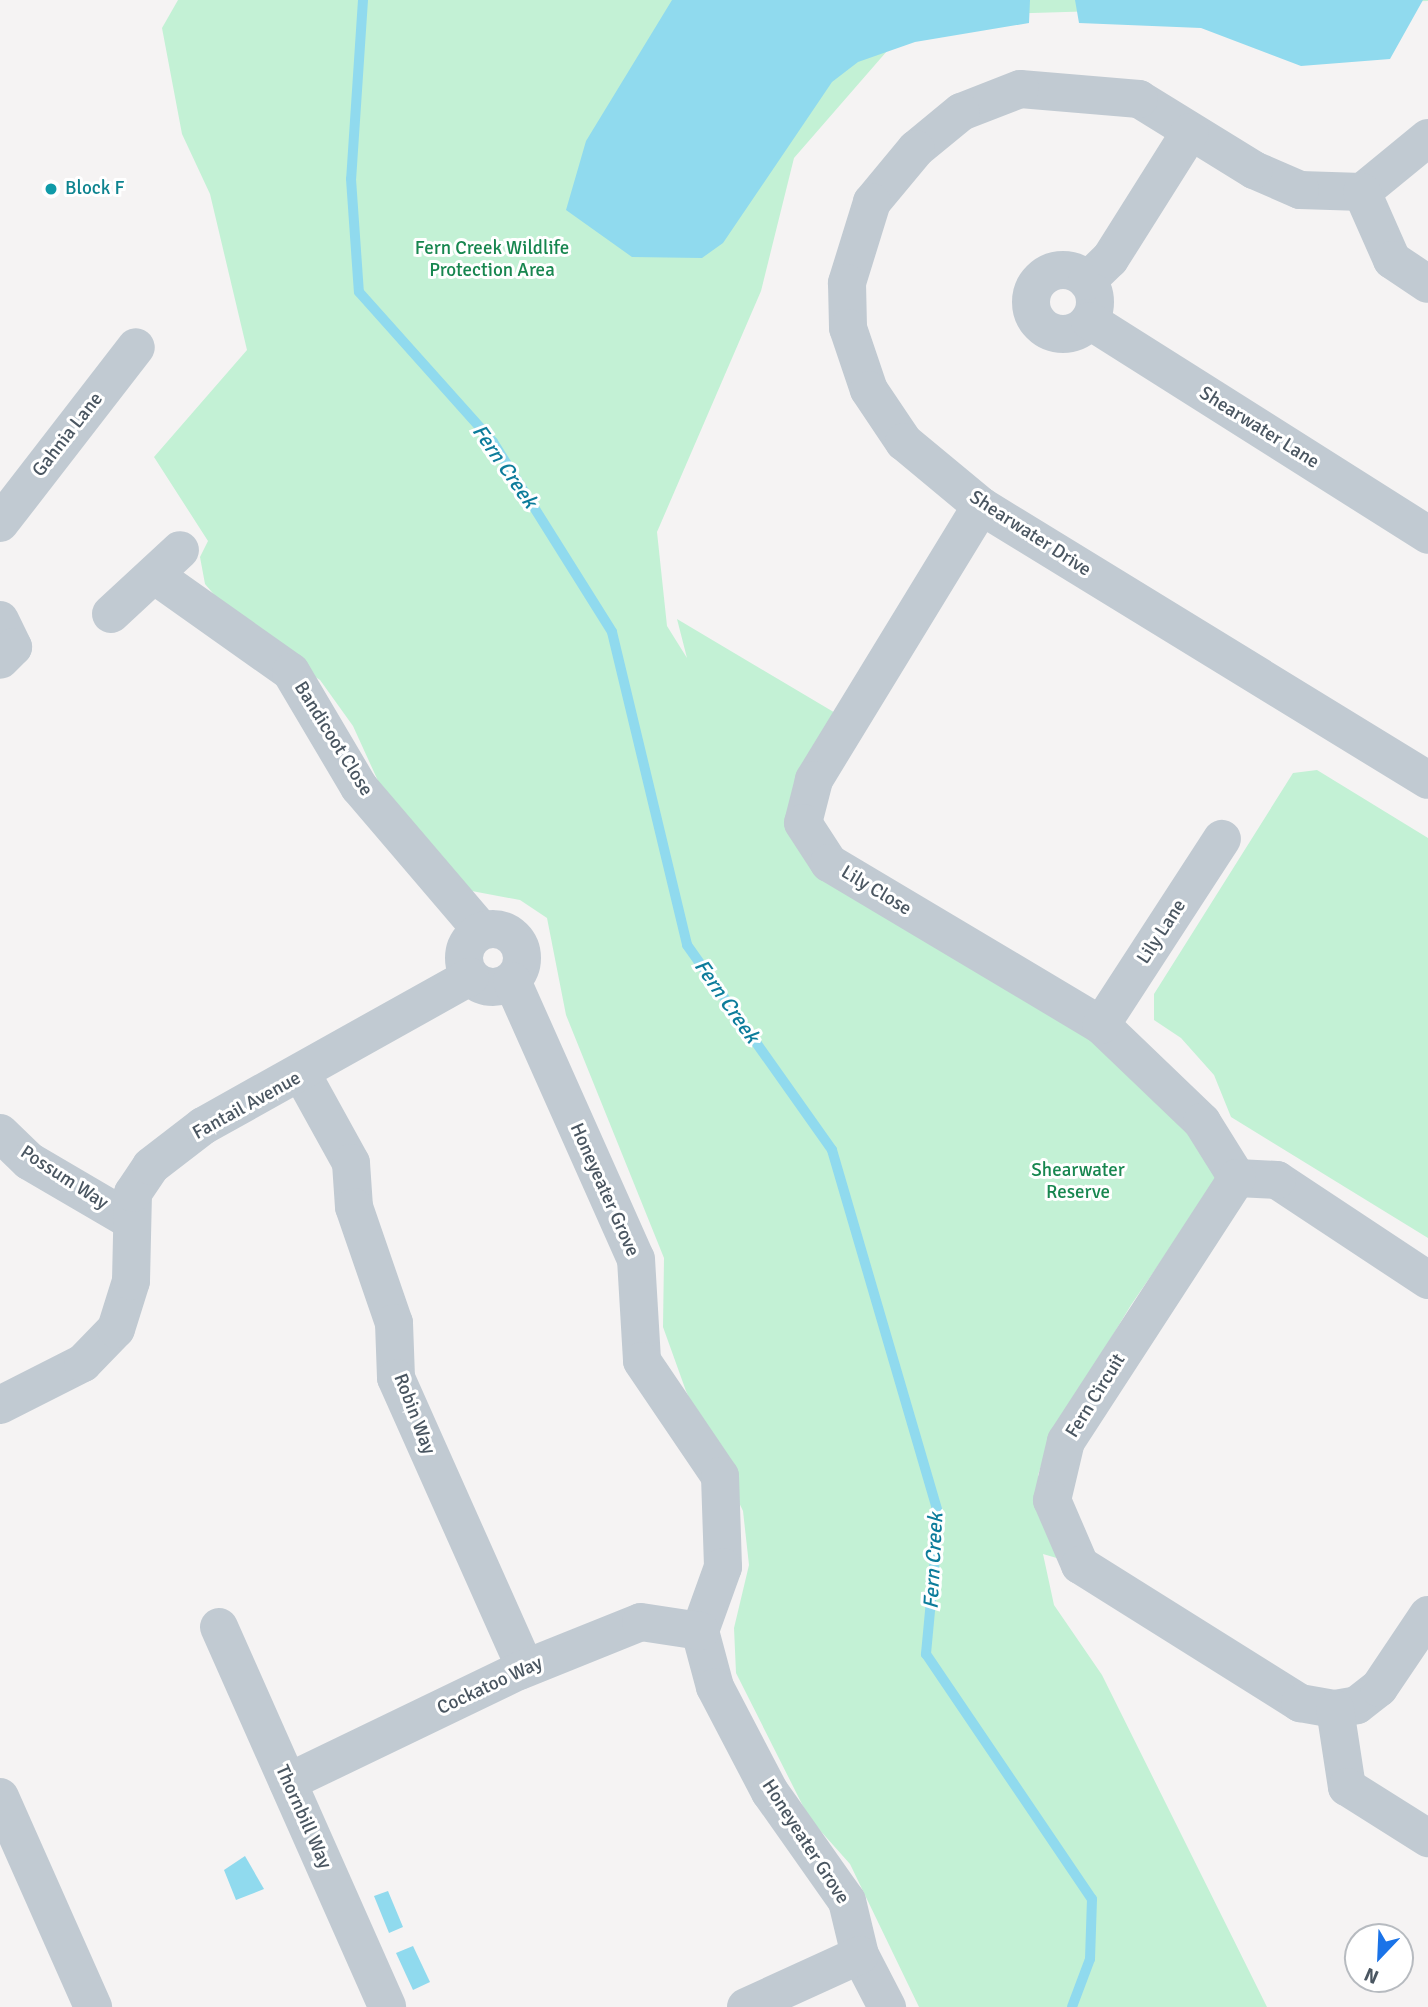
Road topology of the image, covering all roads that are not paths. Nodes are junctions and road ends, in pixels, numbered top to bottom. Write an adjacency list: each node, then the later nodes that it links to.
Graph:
1 (1190, 132): 3 (street, Shearwater Drive); 4 (street); 8 (street, Shearwater Drive)
2 (1428, 138): 3 (street)
3 (1362, 192): 5 (street)
4 (1087, 281): 6 (street); 6 (street)
5 (1428, 284)
6 (1090, 321): 10 (street, Shearwater Lane)
7 (136, 347): 9 (street, Gahnia Lane)
8 (981, 506): 14 (street, Shearwater Drive); 19 (street, Lily Close)
9 (0, 523)
10 (1428, 535)
11 (111, 614): 16 (street, Bandicoot Close)
12 (0, 620): 13 (street)
13 (0, 660)
14 (1428, 780)
15 (1222, 839): 19 (street, Lily Lane)
16 (482, 931): 17 (street); 18 (street)
17 (470, 976): 18 (street); 20 (street, Fantail Avenue)
18 (512, 981): 28 (street, Honeyeater Grove)
19 (1101, 1025): 22 (street, Lily Close)
20 (303, 1076): 23 (street, Fantail Avenue); 29 (street, Robin Way)
21 (0, 1133): 23 (street, Possum Way)
22 (1237, 1178): 24 (street); 30 (street, Fern Circuit)
23 (130, 1220): 25 (street, Fantail Avenue)
24 (1428, 1280)
25 (0, 1405)
26 (1428, 1615): 30 (street)
27 (219, 1627): 31 (street, Thornbill Way)
28 (700, 1632): 29 (street, Cockatoo Way); 34 (street, Honeyeater Grove)
29 (525, 1668): 31 (street, Cockatoo Way)
30 (1335, 1709): 33 (street)
31 (288, 1782): 36 (street, Thornbill Way)
32 (0, 1797): 35 (street)
33 (1428, 1838)
34 (860, 1955): 37 (street); 38 (street, Honeyeater Grove)
35 (93, 2007)
36 (387, 2007)
37 (746, 2007)
38 (887, 2007)

